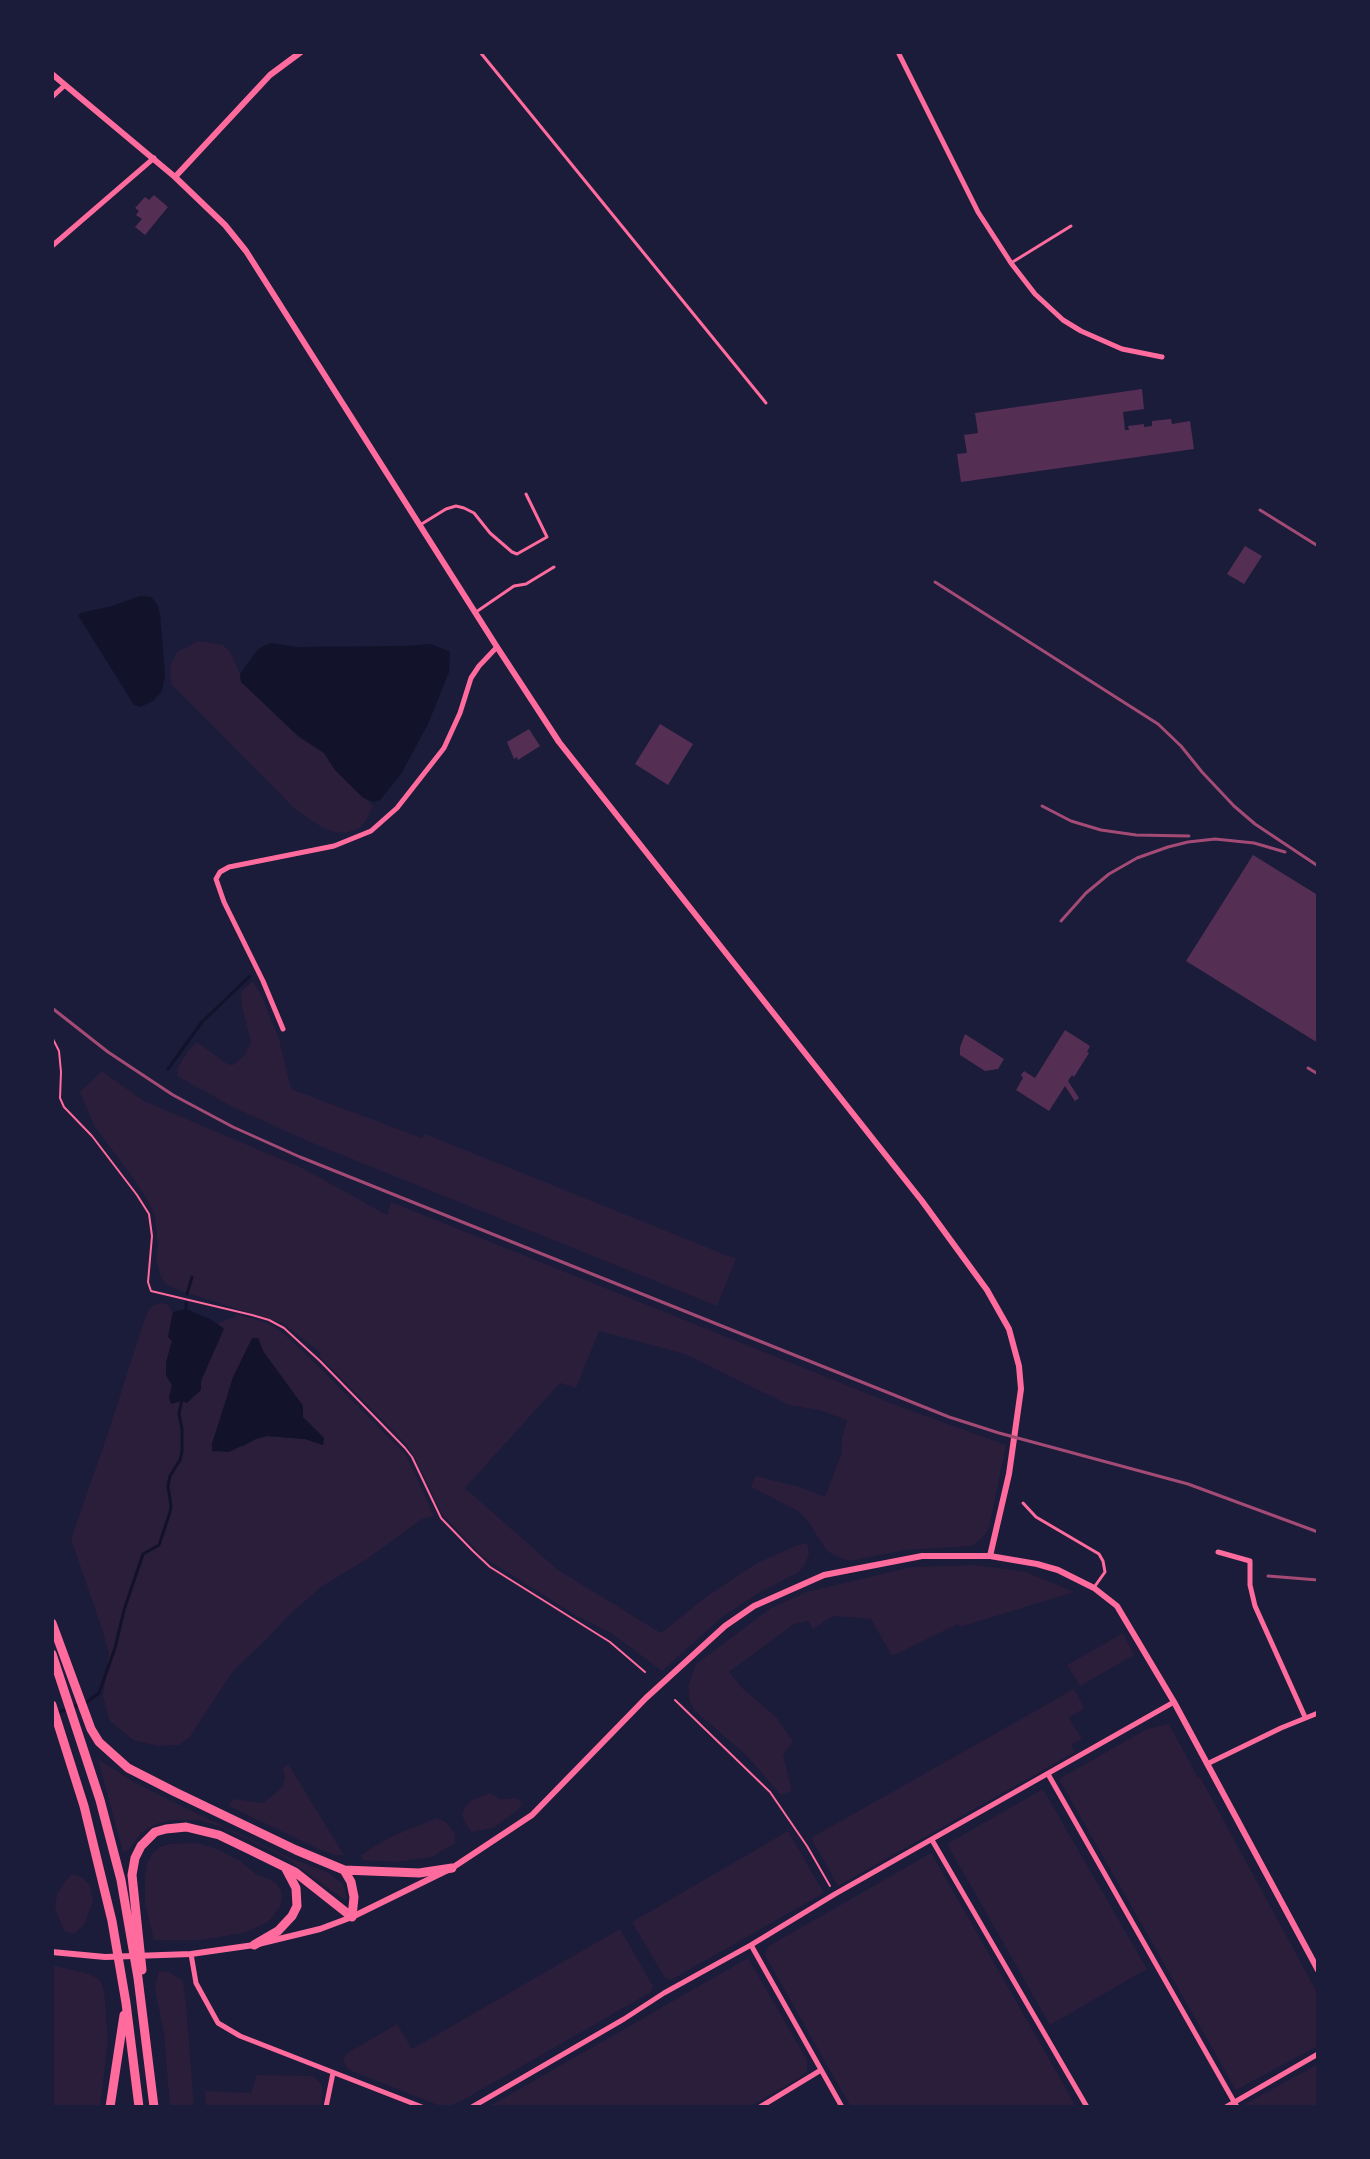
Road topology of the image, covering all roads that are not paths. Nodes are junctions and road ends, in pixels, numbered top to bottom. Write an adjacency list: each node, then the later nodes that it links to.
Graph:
1 (301, 52): 8 (street)
2 (480, 52): 13 (lane)
3 (898, 52): 11 (street)
4 (52, 74): 5 (street)
5 (65, 85): 6 (street); 7 (street)
6 (52, 97)
7 (154, 158): 8 (street); 10 (street)
8 (175, 177): 15 (street)
9 (1071, 226): 11 (lane)
10 (52, 246)
11 (1011, 263): 12 (street)
12 (1162, 357)
13 (766, 403)
14 (526, 494): 15 (lane)
15 (420, 525): 17 (street)
16 (554, 567): 17 (lane)
17 (476, 612): 18 (street)
18 (497, 647): 19 (street); 22 (street)
19 (283, 1029)
20 (1023, 1503): 23 (lane)
21 (1218, 1552): 29 (street)
22 (990, 1556): 23 (street); 33 (street)
23 (1094, 1588): 26 (street)
24 (52, 1623): 35 (highway)
25 (52, 1654): 44 (highway)
26 (1174, 1702): 30 (street); 31 (street)
27 (52, 1705): 42 (highway)
28 (1318, 1713): 29 (street)
29 (1305, 1717): 30 (street)
30 (1207, 1764): 41 (street)
31 (1048, 1774): 32 (street); 47 (street)
32 (932, 1840): 38 (street); 56 (street)
33 (452, 1868): 35 (highway); 36 (street)
34 (286, 1869): 36 (highway); 37 (highway); 44 (highway)
35 (344, 1870): 36 (highway)
36 (352, 1917): 37 (street)
37 (254, 1945): 40 (street)
38 (751, 1945): 45 (street); 53 (street)
39 (52, 1952): 40 (street)
40 (191, 1954): 46 (street)
41 (1318, 1970)
42 (126, 2003): 48 (highway); 49 (highway)
43 (1318, 2054): 47 (street)
44 (149, 2065): 50 (highway)
45 (821, 2070): 54 (street); 55 (street)
46 (333, 2073): 51 (street); 52 (street)
47 (1236, 2105): 57 (street)
48 (110, 2107)
49 (139, 2107)
50 (154, 2107)
51 (326, 2107)
52 (422, 2107)
53 (472, 2107)
54 (760, 2107)
55 (842, 2107)
56 (1087, 2107)
57 (1226, 2107)

